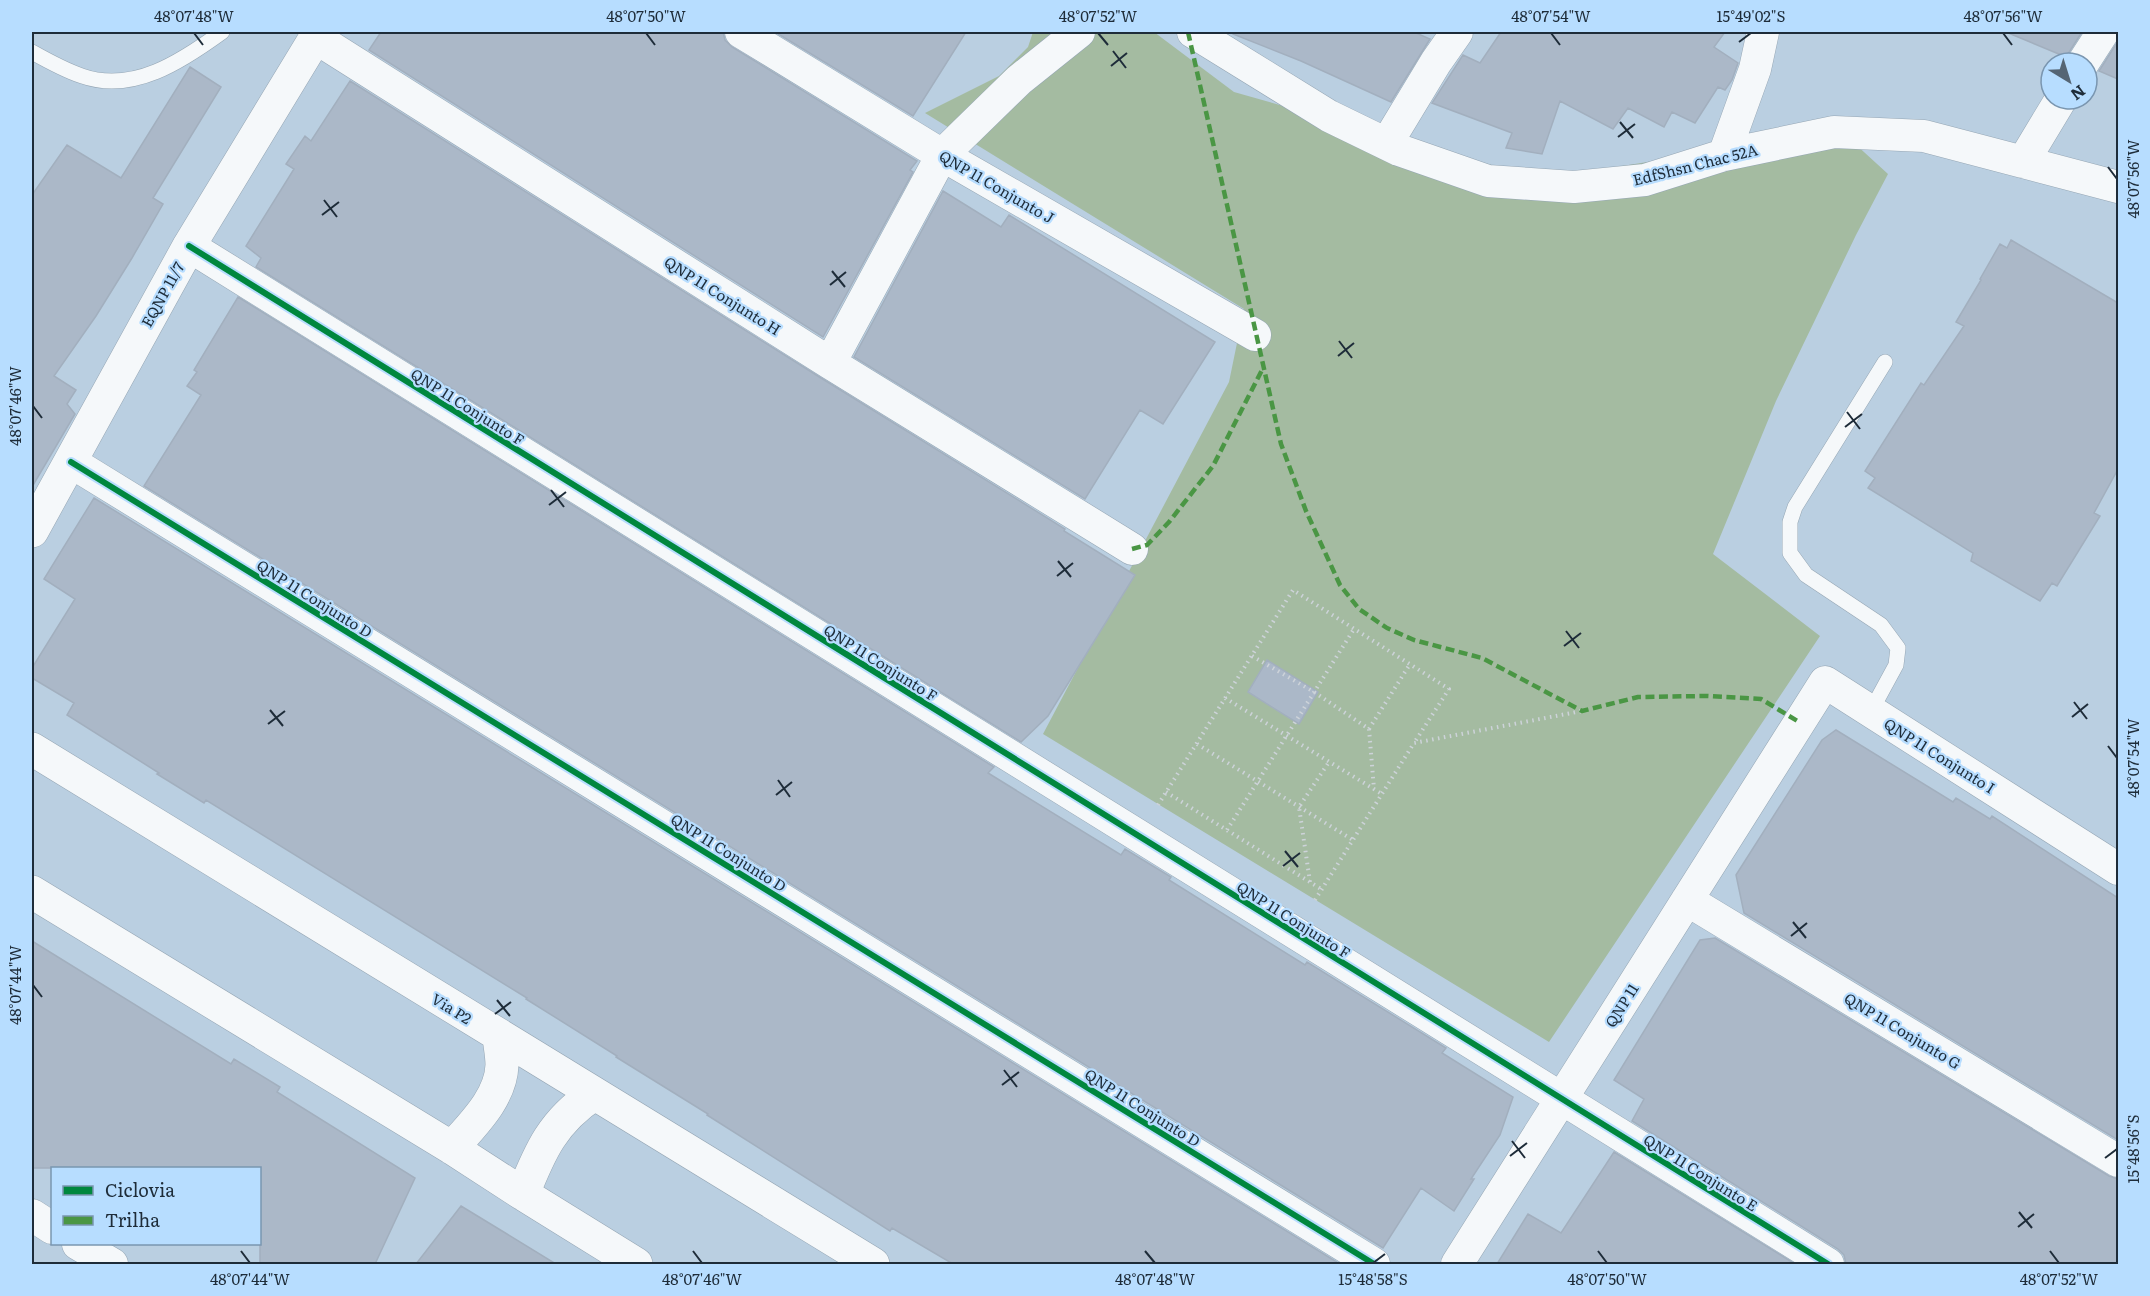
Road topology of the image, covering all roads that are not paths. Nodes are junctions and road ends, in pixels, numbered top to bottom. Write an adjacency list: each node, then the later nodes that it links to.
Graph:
1 (222, 32): 10 (lane)
2 (741, 32): 13 (street, QNP 11 Conjunto J)
3 (1079, 32): 13 (street)
4 (1193, 32): 12 (street, EdfShsn Chac 52A)
5 (1457, 32): 12 (street)
6 (1763, 32): 14 (street)
7 (2103, 32): 9 (street)
8 (317, 35): 17 (main road, EQNP 11/7); 19 (street, QNP 11 Conjunto H)
9 (2091, 51)
10 (32, 52)
11 (2054, 111): 15 (street)
12 (1387, 143): 14 (street, EdfShsn Chac 52A)
13 (942, 155): 18 (street, QNP 11 Conjunto J); 19 (street)
14 (1724, 155): 15 (street, EdfShsn Chac 52A)
15 (2023, 162): 16 (street, EdfShsn Chac 52A)
16 (2118, 187)
17 (189, 246): 21 (main road, EQNP 11/7); 32 (street, QNP 11 Conjunto F)
18 (1255, 335)
19 (830, 363): 23 (street, QNP 11 Conjunto H)
20 (1885, 363): 24 (lane)
21 (71, 462): 22 (main road, EQNP 11/7); 42 (street, QNP 11 Conjunto D)
22 (32, 531)
23 (1132, 549)
24 (1871, 711): 25 (street, QNP 11 Conjunto I); 27 (street, QNP 11 Conjunto I)
25 (1785, 746): 29 (street, QNP 11)
26 (32, 749): 30 (main road, Via P2)
27 (2118, 869)
28 (32, 892): 33 (main road)
29 (1687, 900): 32 (street, QNP 11); 34 (street, QNP 11 Conjunto G)
30 (499, 1037): 31 (main road, Via P2); 33 (main road)
31 (594, 1094): 35 (main road); 41 (main road, Via P2)
32 (1562, 1099): 43 (street, QNP 11); 44 (street, QNP 11 Conjunto E)
33 (452, 1148): 35 (main road)
34 (2118, 1161)
35 (523, 1194): 40 (main road)
36 (32, 1215): 37 (street)
37 (51, 1227)
38 (80, 1245): 39 (street)
39 (112, 1264)
40 (636, 1264)
41 (873, 1264)
42 (1374, 1264)
43 (1457, 1264)
44 (1828, 1264)

